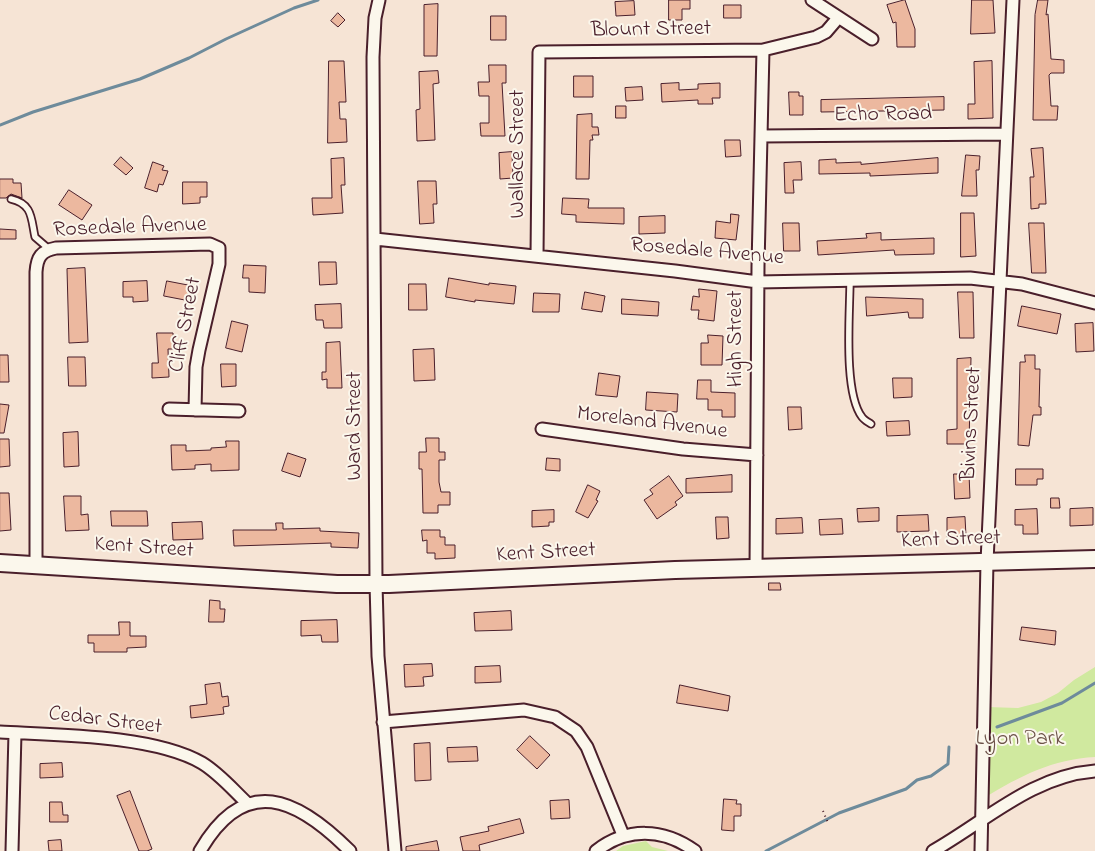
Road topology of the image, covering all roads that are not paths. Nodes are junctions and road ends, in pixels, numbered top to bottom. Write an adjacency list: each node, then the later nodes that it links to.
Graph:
1 (379, 0): 11 (street, Ward Street)
2 (812, 0): 4 (street)
3 (1013, 0): 8 (street, Bivins Street)
4 (838, 18): 5 (street); 6 (street, Blount Street)
5 (872, 39)
6 (763, 50): 7 (street, Blount Street); 9 (street, High Street)
7 (539, 52): 14 (street, Wallace Street)
8 (1006, 134): 9 (street, Echo Road); 16 (street, Bivins Street)
9 (761, 136): 17 (street, High Street)
10 (11, 199): 13 (lane)
11 (375, 238): 14 (street, Rosedale Avenue); 30 (street, Ward Street)
12 (219, 248): 13 (street, Rosedale Avenue); 20 (street, Cliff Street)
13 (46, 251): 28 (street)
14 (537, 256): 17 (street, Rosedale Avenue)
15 (850, 280): 16 (street, Rosedale Avenue); 17 (street, Rosedale Avenue); 22 (lane)
16 (1000, 281): 18 (street, Rosedale Avenue); 26 (street, Bivins Street)
17 (758, 282): 24 (street, High Street)
18 (1095, 303)
19 (169, 409): 20 (street)
20 (195, 410): 21 (street)
21 (239, 410)
22 (871, 424)
23 (542, 430): 24 (street, Moreland Avenue)
24 (757, 455): 29 (street, High Street)
25 (1095, 559): 26 (street, Kent Street)
26 (987, 562): 29 (street, Kent Street); 36 (street, Bivins Street)
27 (0, 563): 28 (street, Kent Street)
28 (36, 565): 30 (street, Kent Street)
29 (756, 569): 30 (street, Kent Street)
30 (376, 584): 31 (street, Ward Street)
31 (383, 722): 37 (street); 41 (street, Ward Street)
32 (0, 732): 33 (street, Cedar Street)
33 (15, 733): 35 (street, Cedar Street); 38 (street)
34 (1095, 771): 36 (street)
35 (248, 804): 39 (street); 40 (street)
36 (981, 820): 44 (street); 45 (street, Bivins Street)
37 (623, 835): 42 (street); 43 (street)
38 (12, 851)
39 (200, 851)
40 (350, 851)
41 (395, 851)
42 (596, 851)
43 (695, 851)
44 (933, 851)
45 (981, 851)

